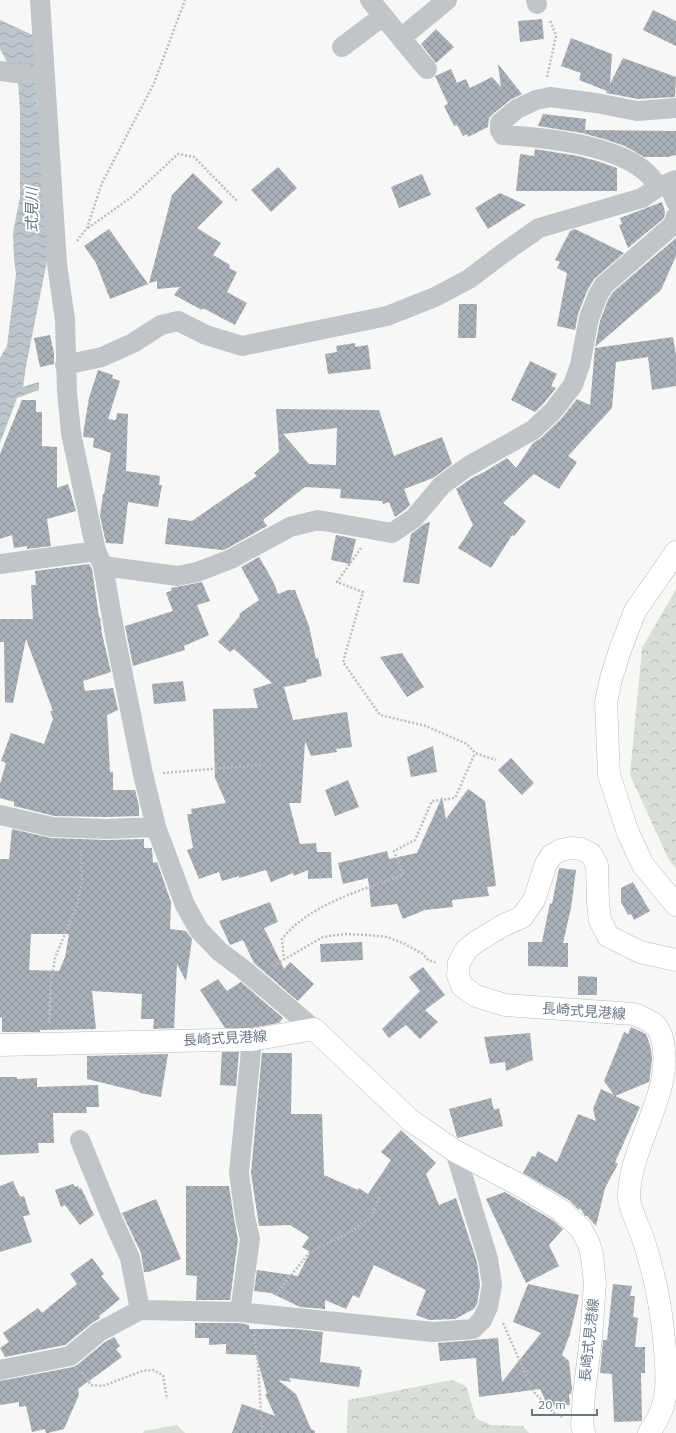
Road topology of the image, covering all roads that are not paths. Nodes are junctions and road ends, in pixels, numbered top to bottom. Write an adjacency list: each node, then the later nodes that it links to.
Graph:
1 (40, 0): 14 (street)
2 (370, 0): 4 (street)
3 (447, 0): 5 (street)
4 (383, 16): 5 (street); 6 (street)
5 (401, 38): 7 (street)
6 (342, 47)
7 (427, 69)
8 (0, 71): 9 (street)
9 (24, 74)
10 (676, 108): 11 (street)
11 (667, 183): 12 (street); 14 (street)
12 (676, 202)
13 (676, 216): 16 (street)
14 (65, 365): 16 (street)
15 (676, 552): 20 (main road)
16 (99, 559): 17 (street); 19 (street)
17 (0, 564)
18 (0, 815): 19 (street)
19 (156, 827): 22 (street)
20 (676, 905)
21 (676, 960): 31 (main road, 長崎式見港線)
22 (314, 1029): 23 (main road, 長崎式見港線); 26 (main road, 長崎式見港線)
23 (252, 1040): 24 (main road, 長崎式見港線); 28 (street)
24 (0, 1045)
25 (80, 1140): 27 (street)
26 (454, 1151): 28 (street); 30 (main road, 長崎式見港線)
27 (140, 1310): 28 (street); 29 (street)
28 (250, 1314)
29 (0, 1370)
30 (583, 1429)
31 (649, 1433)

